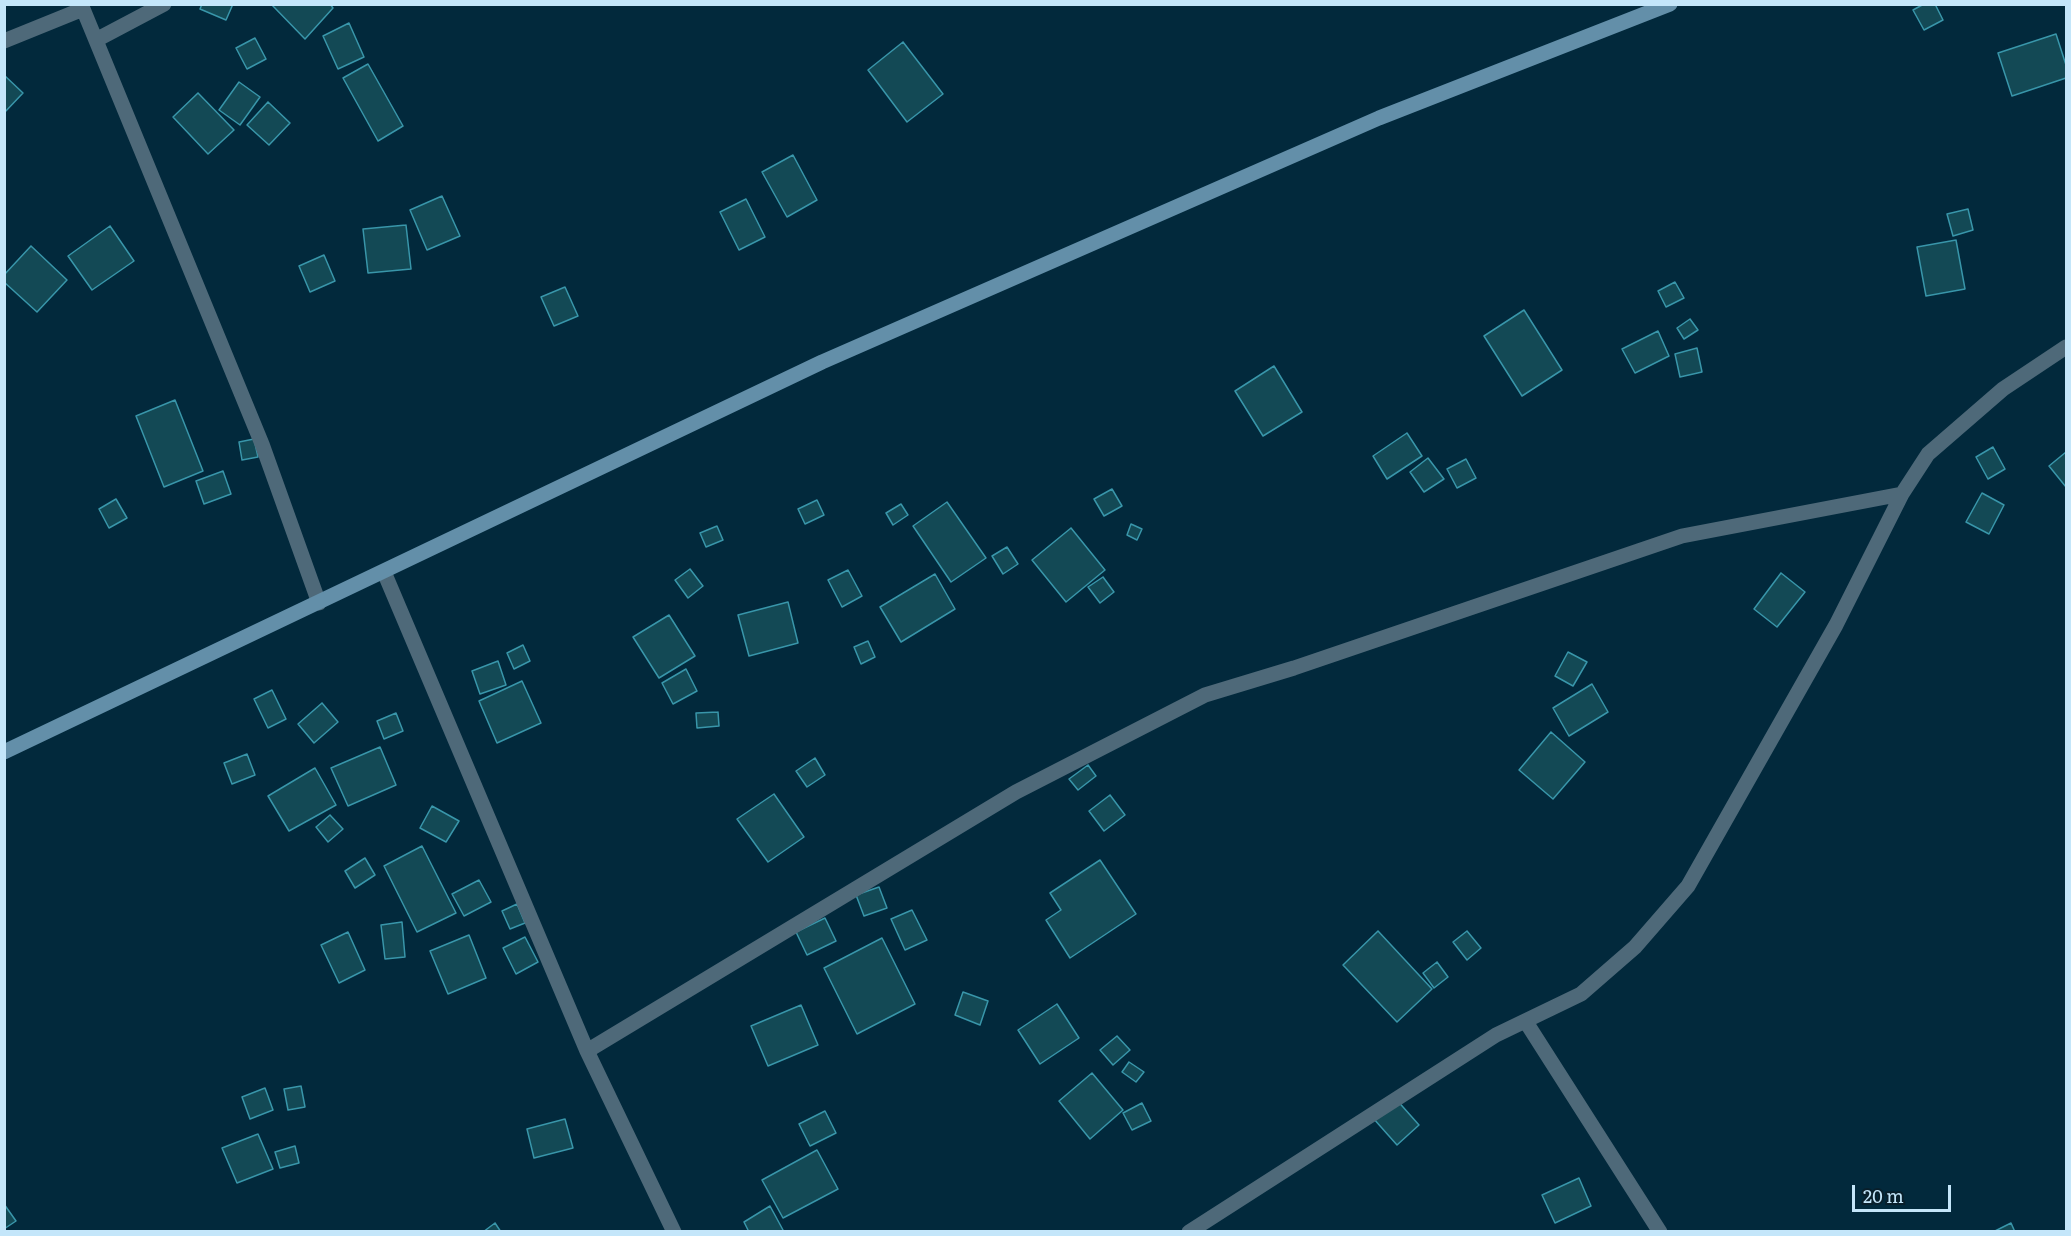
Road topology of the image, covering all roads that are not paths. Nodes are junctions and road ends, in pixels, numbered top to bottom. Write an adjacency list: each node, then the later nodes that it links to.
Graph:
1 (164, 4): 4 (street)
2 (1670, 4): 8 (main road)
3 (82, 7): 4 (street); 5 (street)
4 (96, 40): 9 (street)
5 (4, 41)
6 (2067, 346): 7 (street)
7 (1902, 494): 11 (street); 12 (street)
8 (384, 572): 9 (main road); 12 (street)
9 (319, 603): 10 (main road)
10 (4, 752)
11 (1526, 1022): 14 (street); 15 (street)
12 (587, 1051): 13 (street)
13 (675, 1232)
14 (1189, 1232)
15 (1660, 1232)

